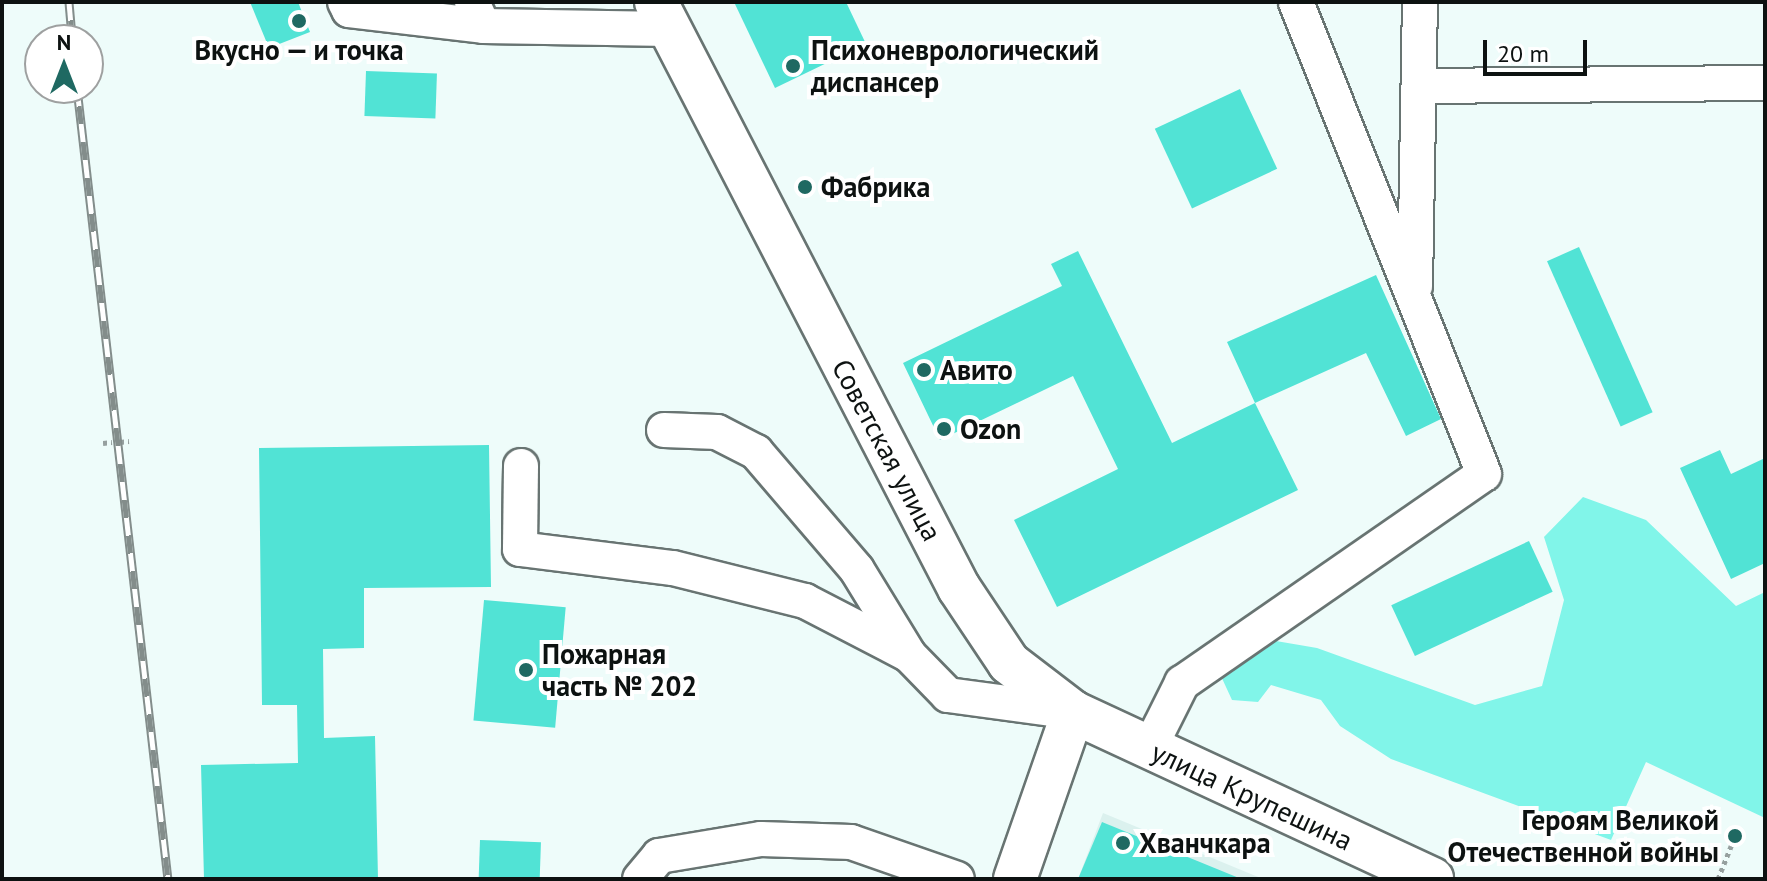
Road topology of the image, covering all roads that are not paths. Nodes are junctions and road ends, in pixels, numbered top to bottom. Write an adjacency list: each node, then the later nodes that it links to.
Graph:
1 (345, 2): 4 (lane)
2 (1296, 2): 8 (lane)
3 (1420, 2): 7 (lane)
4 (478, 14): 5 (lane)
5 (663, 16): 12 (main road, Советская улица)
6 (1765, 83): 7 (lane)
7 (1419, 86): 8 (lane)
8 (1415, 303): 13 (lane)
9 (664, 430): 11 (lane)
10 (521, 466): 11 (lane)
11 (909, 655): 12 (lane)
12 (1073, 712): 13 (main road, улица Крупешина); 16 (main road)
13 (1150, 747): 17 (main road, улица Крупешина)
14 (640, 879): 15 (lane)
15 (957, 879)
16 (1015, 879)
17 (1432, 879)

